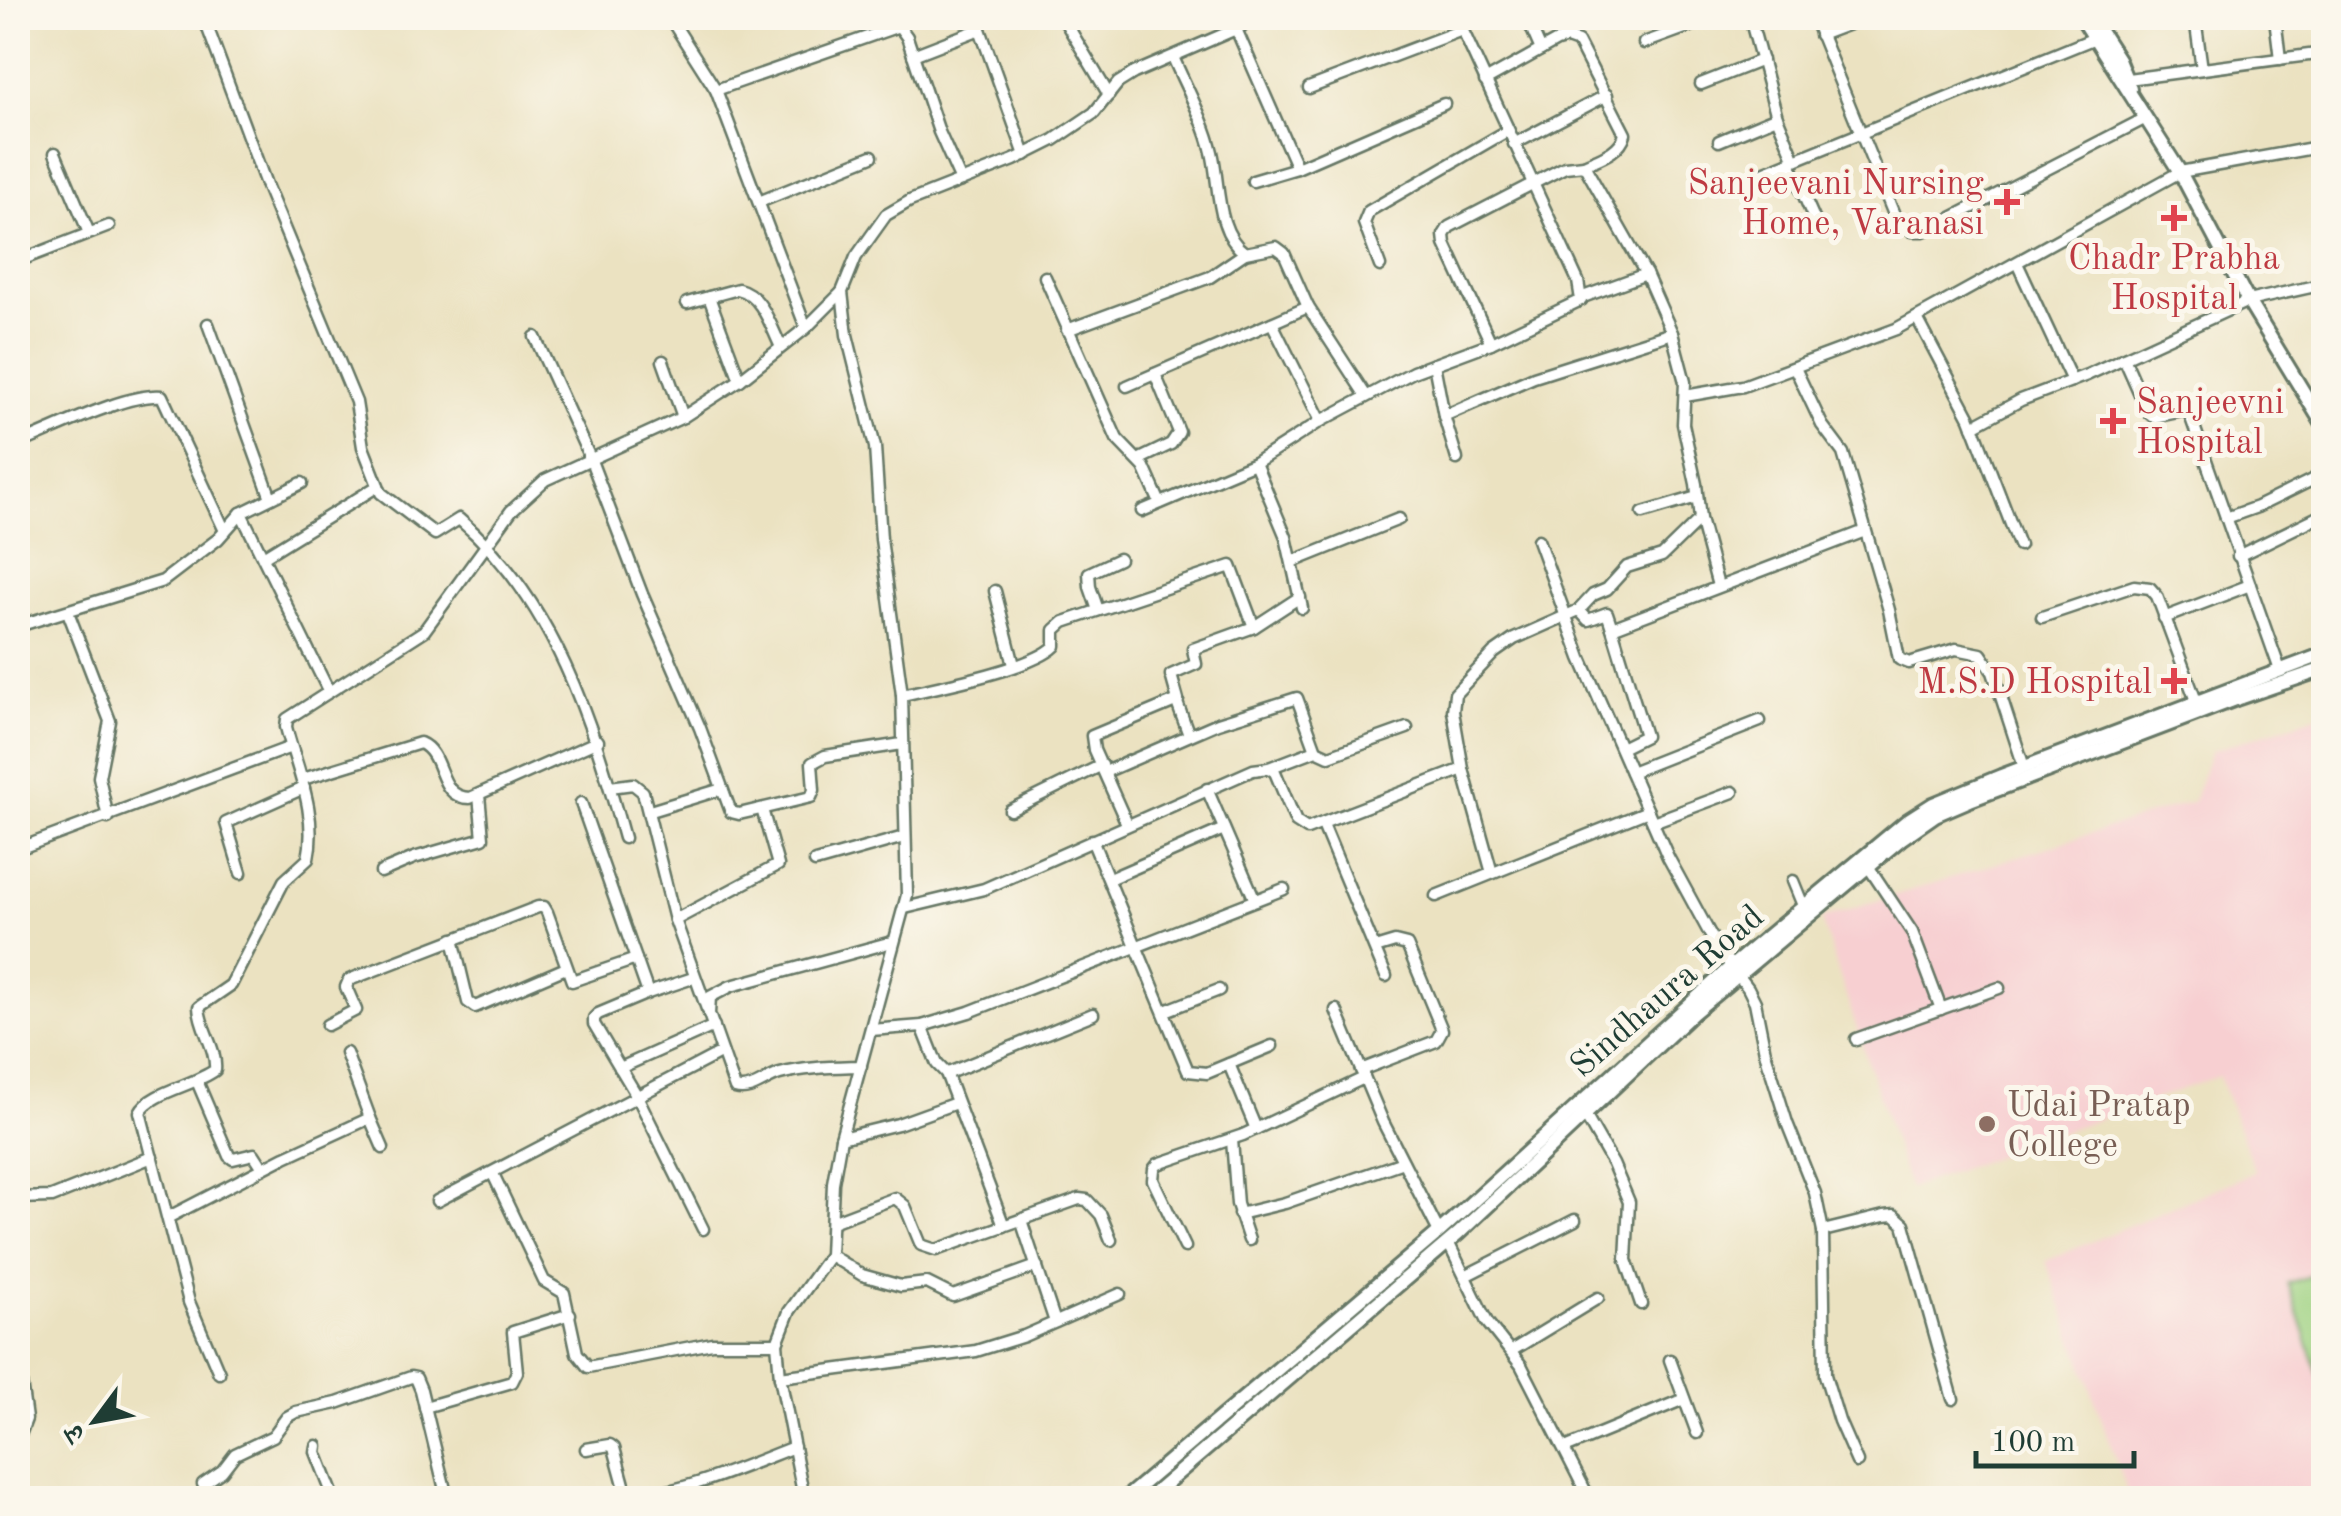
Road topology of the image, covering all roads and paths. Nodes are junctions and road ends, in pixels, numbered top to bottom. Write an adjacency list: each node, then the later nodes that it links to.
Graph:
1 (204, 18): 104 (street)
2 (670, 18): 33 (street)
3 (987, 18): 16 (street)
4 (1063, 18): 34 (street)
5 (1255, 18): 17 (street)
6 (1456, 18): 18 (street)
7 (1527, 18): 22 (street)
8 (1712, 18): 21 (street)
9 (1750, 18): 27 (street)
10 (1814, 18): 19 (street)
11 (1865, 18): 19 (street)
12 (2082, 18): 20 (street)
13 (2092, 18): 29 (street)
14 (2195, 18): 28 (street)
15 (2275, 18): 26 (street)
16 (980, 29): 24 (street); 46 (street)
17 (1236, 29): 25 (street); 50 (street)
18 (1462, 30): 30 (street); 32 (street)
19 (1820, 35): 41 (street)
20 (2095, 38): 36 (street); 41 (street)
21 (1644, 43)
22 (1541, 50): 30 (street); 35 (street)
23 (2324, 54): 26 (street)
24 (913, 55): 33 (street); 52 (street)
25 (1173, 57): 34 (street); 60 (street)
26 (2280, 59): 28 (street)
27 (1762, 60): 31 (street); 38 (street)
28 (2202, 69): 29 (street)
29 (2128, 78): 36 (street)
30 (1484, 81): 40 (street)
31 (1701, 84)
32 (1309, 88)
33 (716, 90): 56 (street)
34 (1109, 95): 46 (street)
35 (1607, 95): 43 (street); 49 (street)
36 (2132, 97): 39 (street)
37 (1444, 104): 50 (street)
38 (1778, 117): 42 (street); 48 (street)
39 (2146, 118): 41 (street); 51 (street)
40 (1507, 130): 43 (street); 63 (street)
41 (1859, 134): 48 (street)
42 (1719, 141)
43 (1514, 144): 54 (street)
44 (2324, 146): 51 (street)
45 (55, 153): 59 (street)
46 (1025, 155): 52 (street)
47 (872, 156): 56 (street)
48 (1792, 161): 55 (street); 58 (street)
49 (1584, 165): 54 (street); 64 (street)
50 (1297, 168): 53 (street)
51 (2180, 172): 62 (street); 70 (street)
52 (961, 181): 67 (street)
53 (1254, 182)
54 (1535, 184): 69 (street); 80 (street)
55 (1732, 186)
56 (759, 202): 76 (street)
57 (108, 226): 59 (street)
58 (1818, 230)
59 (89, 234): 61 (street)
60 (1245, 253): 72 (street); 77 (street)
61 (18, 261)
62 (2018, 263): 73 (street); 88 (street)
63 (1380, 266)
64 (1646, 274): 69 (street); 78 (street)
65 (1046, 278): 77 (street)
66 (2324, 284): 70 (street)
67 (842, 292): 76 (street); 141 (street)
68 (709, 297): 71 (street); 81 (street); 87 (street)
69 (1582, 297): 80 (street)
70 (2248, 301): 82 (street); 96 (street)
71 (686, 303)
72 (1308, 307): 74 (street); 90 (street)
73 (1916, 318): 85 (street); 95 (street)
74 (1272, 322): 86 (street); 94 (street)
75 (208, 324): 106 (street)
76 (806, 328): 81 (street)
77 (1068, 330): 100 (street)
78 (1672, 334): 91 (street); 92 (street)
79 (534, 337): 98 (street)
80 (1490, 343): 84 (street)
81 (781, 347): 87 (street)
82 (2124, 358): 88 (street); 112 (street)
83 (663, 360): 93 (street)
84 (1434, 364): 90 (street); 92 (street)
85 (1796, 368): 91 (street); 116 (street)
86 (1155, 374): 89 (street); 100 (street)
87 (740, 380): 93 (street)
88 (2072, 382): 95 (street)
89 (1127, 386)
90 (1366, 396): 94 (street)
91 (1684, 396): 105 (street)
92 (1444, 416): 99 (street)
93 (683, 417): 98 (street)
94 (1321, 421): 101 (street)
95 (1973, 426): 119 (street)
96 (2324, 426)
97 (18, 444): 115 (street)
98 (590, 458): 118 (street); 159 (street)
99 (1456, 459)
100 (1138, 460): 107 (street)
101 (1254, 463): 107 (street); 123 (street)
102 (2324, 474): 112 (street)
103 (302, 482): 106 (street)
104 (378, 486): 118 (street); 121 (street)
105 (1697, 496): 110 (street); 114 (street)
106 (270, 498): 109 (street)
107 (1160, 503): 108 (street)
108 (1142, 511)
109 (240, 512): 115 (street); 121 (street)
110 (1643, 513)
111 (2324, 514): 120 (street)
112 (2226, 518): 120 (street)
113 (1398, 519): 123 (street)
114 (1700, 519): 125 (street); 128 (street)
115 (225, 531): 129 (street)
116 (1866, 531): 125 (street); 152 (street)
117 (1538, 540): 130 (street)
118 (486, 542): 140 (street); 147 (street)
119 (2020, 545)
120 (2238, 556): 124 (street)
121 (263, 557): 140 (street)
122 (1119, 559): 127 (street)
123 (1292, 562): 134 (street)
124 (2250, 585): 132 (street); 139 (street)
125 (1718, 586): 135 (street)
126 (994, 592): 137 (street)
127 (1098, 610): 134 (street); 137 (street)
128 (1580, 610): 130 (street); 135 (street)
129 (68, 612): 133 (street); 168 (street)
130 (1565, 617): 150 (street); 154 (street)
131 (2042, 617): 132 (street)
132 (2164, 618): 143 (street)
133 (18, 626)
134 (1254, 627): 142 (street)
135 (1612, 628): 150 (street)
136 (2324, 654): 139 (street, Sindhaura Road)
137 (1014, 665): 141 (street)
138 (2324, 668): 177 (street)
139 (2280, 670): 143 (street, Sindhaura Road)
140 (329, 692): 149 (street)
141 (902, 695): 148 (street)
142 (1176, 700): 146 (street); 155 (street)
143 (2196, 702): 152 (street, Sindhaura Road)
144 (1760, 721): 156 (street)
145 (1407, 728): 151 (street)
146 (1189, 735): 151 (street); 155 (street)
147 (598, 741): 158 (street); 162 (street)
148 (902, 744): 164 (street); 172 (street)
149 (291, 747): 157 (street); 168 (street)
150 (1620, 748): 156 (street)
151 (1316, 750): 153 (street)
152 (2024, 767): 187 (street, Sindhaura Road)
153 (1269, 768): 160 (street); 170 (street)
154 (1463, 768): 170 (street); 179 (street)
155 (1103, 769): 165 (street); 169 (street)
156 (1631, 772): 167 (street)
157 (304, 783): 162 (street); 180 (street); 219 (street)
158 (610, 787): 166 (street); 173 (street)
159 (722, 789): 164 (street); 166 (street)
160 (1207, 789): 169 (street); 171 (street)
161 (1733, 792): 167 (street)
162 (479, 795): 178 (street)
163 (582, 803): 193 (street)
164 (762, 809): 188 (street)
165 (1010, 810)
166 (650, 811): 188 (street)
167 (1650, 817): 179 (street); 195 (street)
168 (108, 818): 175 (street)
169 (1127, 824): 174 (street)
170 (1323, 825): 192 (street)
171 (1224, 829): 181 (street); 185 (street)
172 (904, 836): 176 (street); 186 (street)
173 (624, 838)
174 (1092, 840): 181 (street); 186 (street)
175 (18, 850)
176 (815, 862)
177 (1868, 866): 195 (street); 201 (street)
178 (381, 872)
179 (1492, 872): 184 (street)
180 (241, 873)
181 (1109, 879): 191 (street)
182 (1793, 881): 187 (street)
183 (1284, 889): 185 (street)
184 (1436, 896)
185 (1254, 900): 191 (street)
186 (904, 908): 190 (street)
187 (1804, 908): 195 (street, Sindhaura Road)
188 (675, 920): 197 (street)
189 (452, 939): 194 (street); 194 (street); 206 (street)
190 (892, 942): 204 (street); 209 (street)
191 (1139, 946): 203 (street); 208 (street)
192 (1374, 948): 196 (street); 218 (street)
193 (636, 959): 194 (street); 200 (street)
194 (566, 968)
195 (1736, 971): 222 (street); 241 (street); 242 (street, Sindhaura Road)
196 (1386, 976)
197 (693, 978): 200 (street); 204 (street)
198 (1999, 988): 201 (street)
199 (1219, 990): 203 (street)
200 (648, 992): 216 (street)
201 (1941, 1009): 210 (street)
202 (1336, 1010): 218 (street)
203 (1165, 1011): 214 (street)
204 (709, 1014): 207 (street)
205 (1093, 1014): 217 (street)
206 (327, 1025)
207 (714, 1026): 212 (street); 216 (street)
208 (922, 1026): 209 (street); 217 (street)
209 (871, 1030): 215 (street)
210 (1856, 1040)
211 (1272, 1046): 214 (street)
212 (722, 1052): 215 (street); 220 (street)
213 (346, 1053): 223 (street)
214 (1229, 1064): 224 (street)
215 (861, 1066): 225 (street)
216 (620, 1068): 220 (street)
217 (946, 1072): 221 (street)
218 (1363, 1074): 224 (street); 229 (street)
219 (197, 1081): 228 (street); 230 (street)
220 (637, 1096): 231 (street); 240 (street)
221 (956, 1103): 225 (street); 239 (street)
222 (1585, 1114): 242 (street); 251 (street)
223 (370, 1118): 227 (street); 230 (street)
224 (1256, 1130): 226 (street)
225 (842, 1138): 238 (street)
226 (1232, 1140): 234 (street); 245 (street)
227 (383, 1148)
228 (152, 1157): 232 (street); 235 (street)
229 (1403, 1162): 234 (street); 242 (street)
230 (263, 1168): 235 (street)
231 (493, 1174): 233 (street); 252 (street)
232 (18, 1198)
233 (437, 1201)
234 (1238, 1214): 244 (street)
235 (169, 1218): 258 (street)
236 (1022, 1220): 239 (street); 243 (street); 247 (street)
237 (1575, 1220): 248 (street)
238 (832, 1222): 239 (street); 246 (street)
239 (1004, 1226)
240 (702, 1229)
241 (1823, 1230): 261 (street); 269 (street)
242 (1443, 1237): 248 (street); 275 (street, Sindhaura Road); 276 (street)
243 (1111, 1240)
244 (1249, 1240)
245 (1185, 1247)
246 (830, 1255): 247 (street); 254 (street)
247 (1037, 1266): 253 (street)
248 (1464, 1276): 255 (street)
249 (1120, 1294): 253 (street)
250 (1598, 1298): 255 (street)
251 (1641, 1304)
252 (570, 1314): 254 (street); 262 (street)
253 (1056, 1322): 259 (street)
254 (778, 1343): 259 (street)
255 (1511, 1351): 267 (street)
256 (18, 1360): 264 (street)
257 (1670, 1360): 260 (street)
258 (220, 1373)
259 (780, 1377): 266 (street)
260 (1684, 1399): 263 (street); 267 (street)
261 (1953, 1400)
262 (424, 1407): 271 (street); 273 (street)
263 (1697, 1433)
264 (18, 1440)
265 (317, 1446): 272 (street)
266 (794, 1447): 268 (street); 274 (street)
267 (1565, 1448): 270 (street)
268 (586, 1449)
269 (1857, 1462)
270 (1588, 1496): 277 (street)
271 (211, 1498)
272 (334, 1498)
273 (447, 1498)
274 (804, 1498)
275 (1126, 1498)
276 (1149, 1498)
277 (1572, 1498)

